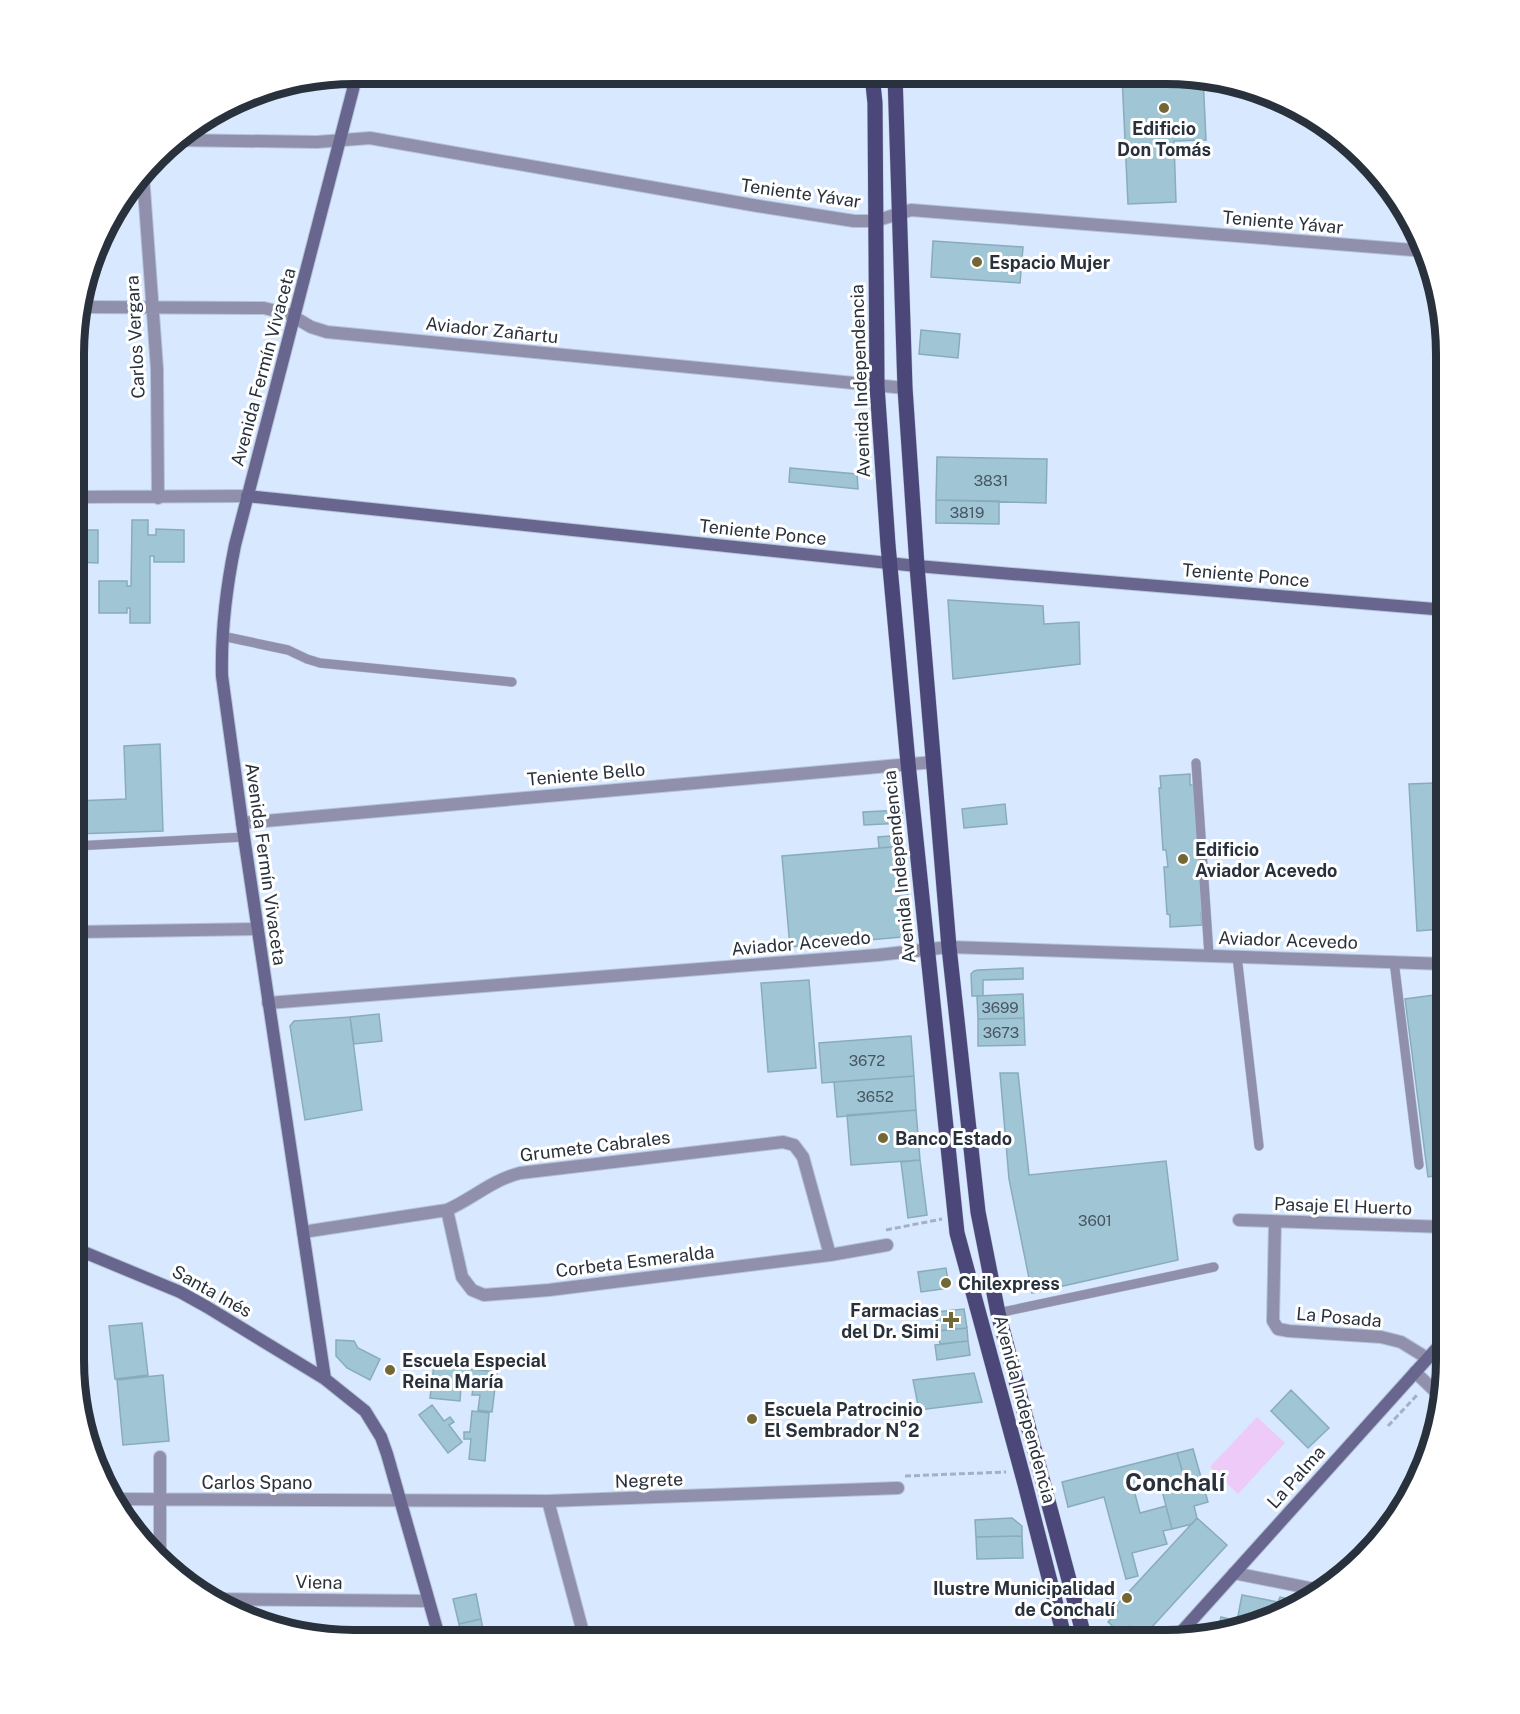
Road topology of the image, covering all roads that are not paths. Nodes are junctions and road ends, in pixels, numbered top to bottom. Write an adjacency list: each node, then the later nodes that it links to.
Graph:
1 (354, 84): 5 (main road, Avenida Fermín Vivaceta)
2 (873, 84): 8 (main road, Avenida Independencia)
3 (895, 84): 7 (main road, Avenida Independencia)
4 (190, 140): 5 (street, Teniente Yávar)
5 (340, 140): 8 (street, Teniente Yávar); 12 (main road, Avenida Fermín Vivaceta)
6 (144, 185): 11 (street, Carlos Vergara)
7 (899, 214): 8 (street, Teniente Yávar); 9 (street, Teniente Yávar); 14 (main road, Avenida Independencia)
8 (875, 221): 13 (main road, Avenida Independencia)
9 (1413, 246)
10 (88, 307): 11 (street, Aviador Zañartu)
11 (152, 308): 12 (street, Aviador Zañartu); 17 (street, Carlos Vergara)
12 (295, 317): 13 (street, Aviador Zañartu); 15 (main road, Avenida Fermín Vivaceta)
13 (877, 386): 14 (street, Aviador Zañartu); 18 (main road, Avenida Independencia)
14 (905, 388): 19 (main road, Avenida Independencia)
15 (247, 496): 17 (street, Teniente Ponce); 18 (main road, Teniente Ponce); 21 (main road, Avenida Fermín Vivaceta)
16 (84, 497): 17 (street, Teniente Ponce)
17 (158, 498)
18 (889, 563): 19 (main road, Teniente Ponce); 24 (main road, Avenida Independencia)
19 (917, 566): 20 (main road, Teniente Ponce); 23 (main road, Avenida Independencia)
20 (1436, 609)
21 (222, 636): 22 (lane); 26 (main road, Avenida Fermín Vivaceta)
22 (512, 682)
23 (934, 762): 24 (street, Teniente Bello); 31 (main road, Avenida Independencia)
24 (908, 763): 26 (street, Teniente Bello); 32 (main road, Avenida Independencia)
25 (1196, 763): 33 (lane)
26 (242, 823): 27 (main road, Avenida Fermín Vivaceta)
27 (244, 837): 28 (lane); 29 (main road, Avenida Fermín Vivaceta)
28 (84, 846)
29 (257, 929): 30 (street); 37 (main road, Avenida Fermín Vivaceta)
30 (84, 932)
31 (949, 947): 32 (street, Aviador Acevedo); 33 (street, Aviador Acevedo); 49 (main road, Avenida Independencia)
32 (927, 949): 37 (street, Aviador Acevedo); 69 (main road, Avenida Independencia)
33 (1209, 955): 34 (street, Aviador Acevedo)
34 (1237, 956): 35 (street, Aviador Acevedo); 38 (lane)
35 (1394, 961): 36 (street, Aviador Acevedo); 39 (lane)
36 (1436, 963)
37 (268, 1003): 44 (main road, Avenida Fermín Vivaceta)
38 (1260, 1146)
39 (1419, 1165)
40 (447, 1210): 44 (street, Grumete Cabrales); 47 (street, Corbeta Esmeralda); 47 (street, Grumete Cabrales)
41 (1239, 1221): 42 (street, Pasaje El Huerto)
42 (1275, 1222): 43 (street, Pasaje El Huerto); 51 (street, La Posada)
43 (1436, 1227)
44 (303, 1232): 53 (main road, Avenida Fermín Vivaceta)
45 (887, 1245): 47 (street, Corbeta Esmeralda)
46 (84, 1252): 53 (main road, Santa Inés)
47 (830, 1255)
48 (1214, 1267): 49 (lane)
49 (998, 1313): 70 (main road, Avenida Independencia)
50 (1436, 1348): 51 (main road, La Palma)
51 (1427, 1358): 52 (main road, La Palma)
52 (1415, 1372): 54 (street); 62 (main road, La Palma)
53 (325, 1379): 59 (main road)
54 (1434, 1390)
55 (160, 1457): 58 (street)
56 (898, 1488): 60 (street, Negrete)
57 (123, 1499): 58 (street, Carlos Spano)
58 (160, 1499): 59 (street, Carlos Spano); 61 (street)
59 (401, 1501): 60 (street, Negrete); 65 (main road)
60 (548, 1501): 68 (street)
61 (160, 1548)
62 (1234, 1573): 63 (street); 66 (main road, La Palma)
63 (1310, 1588)
64 (229, 1599): 65 (street, Viena)
65 (428, 1601): 67 (main road)
66 (1183, 1629)
67 (437, 1630)
68 (582, 1630)
69 (1062, 1630)
70 (1082, 1630)

